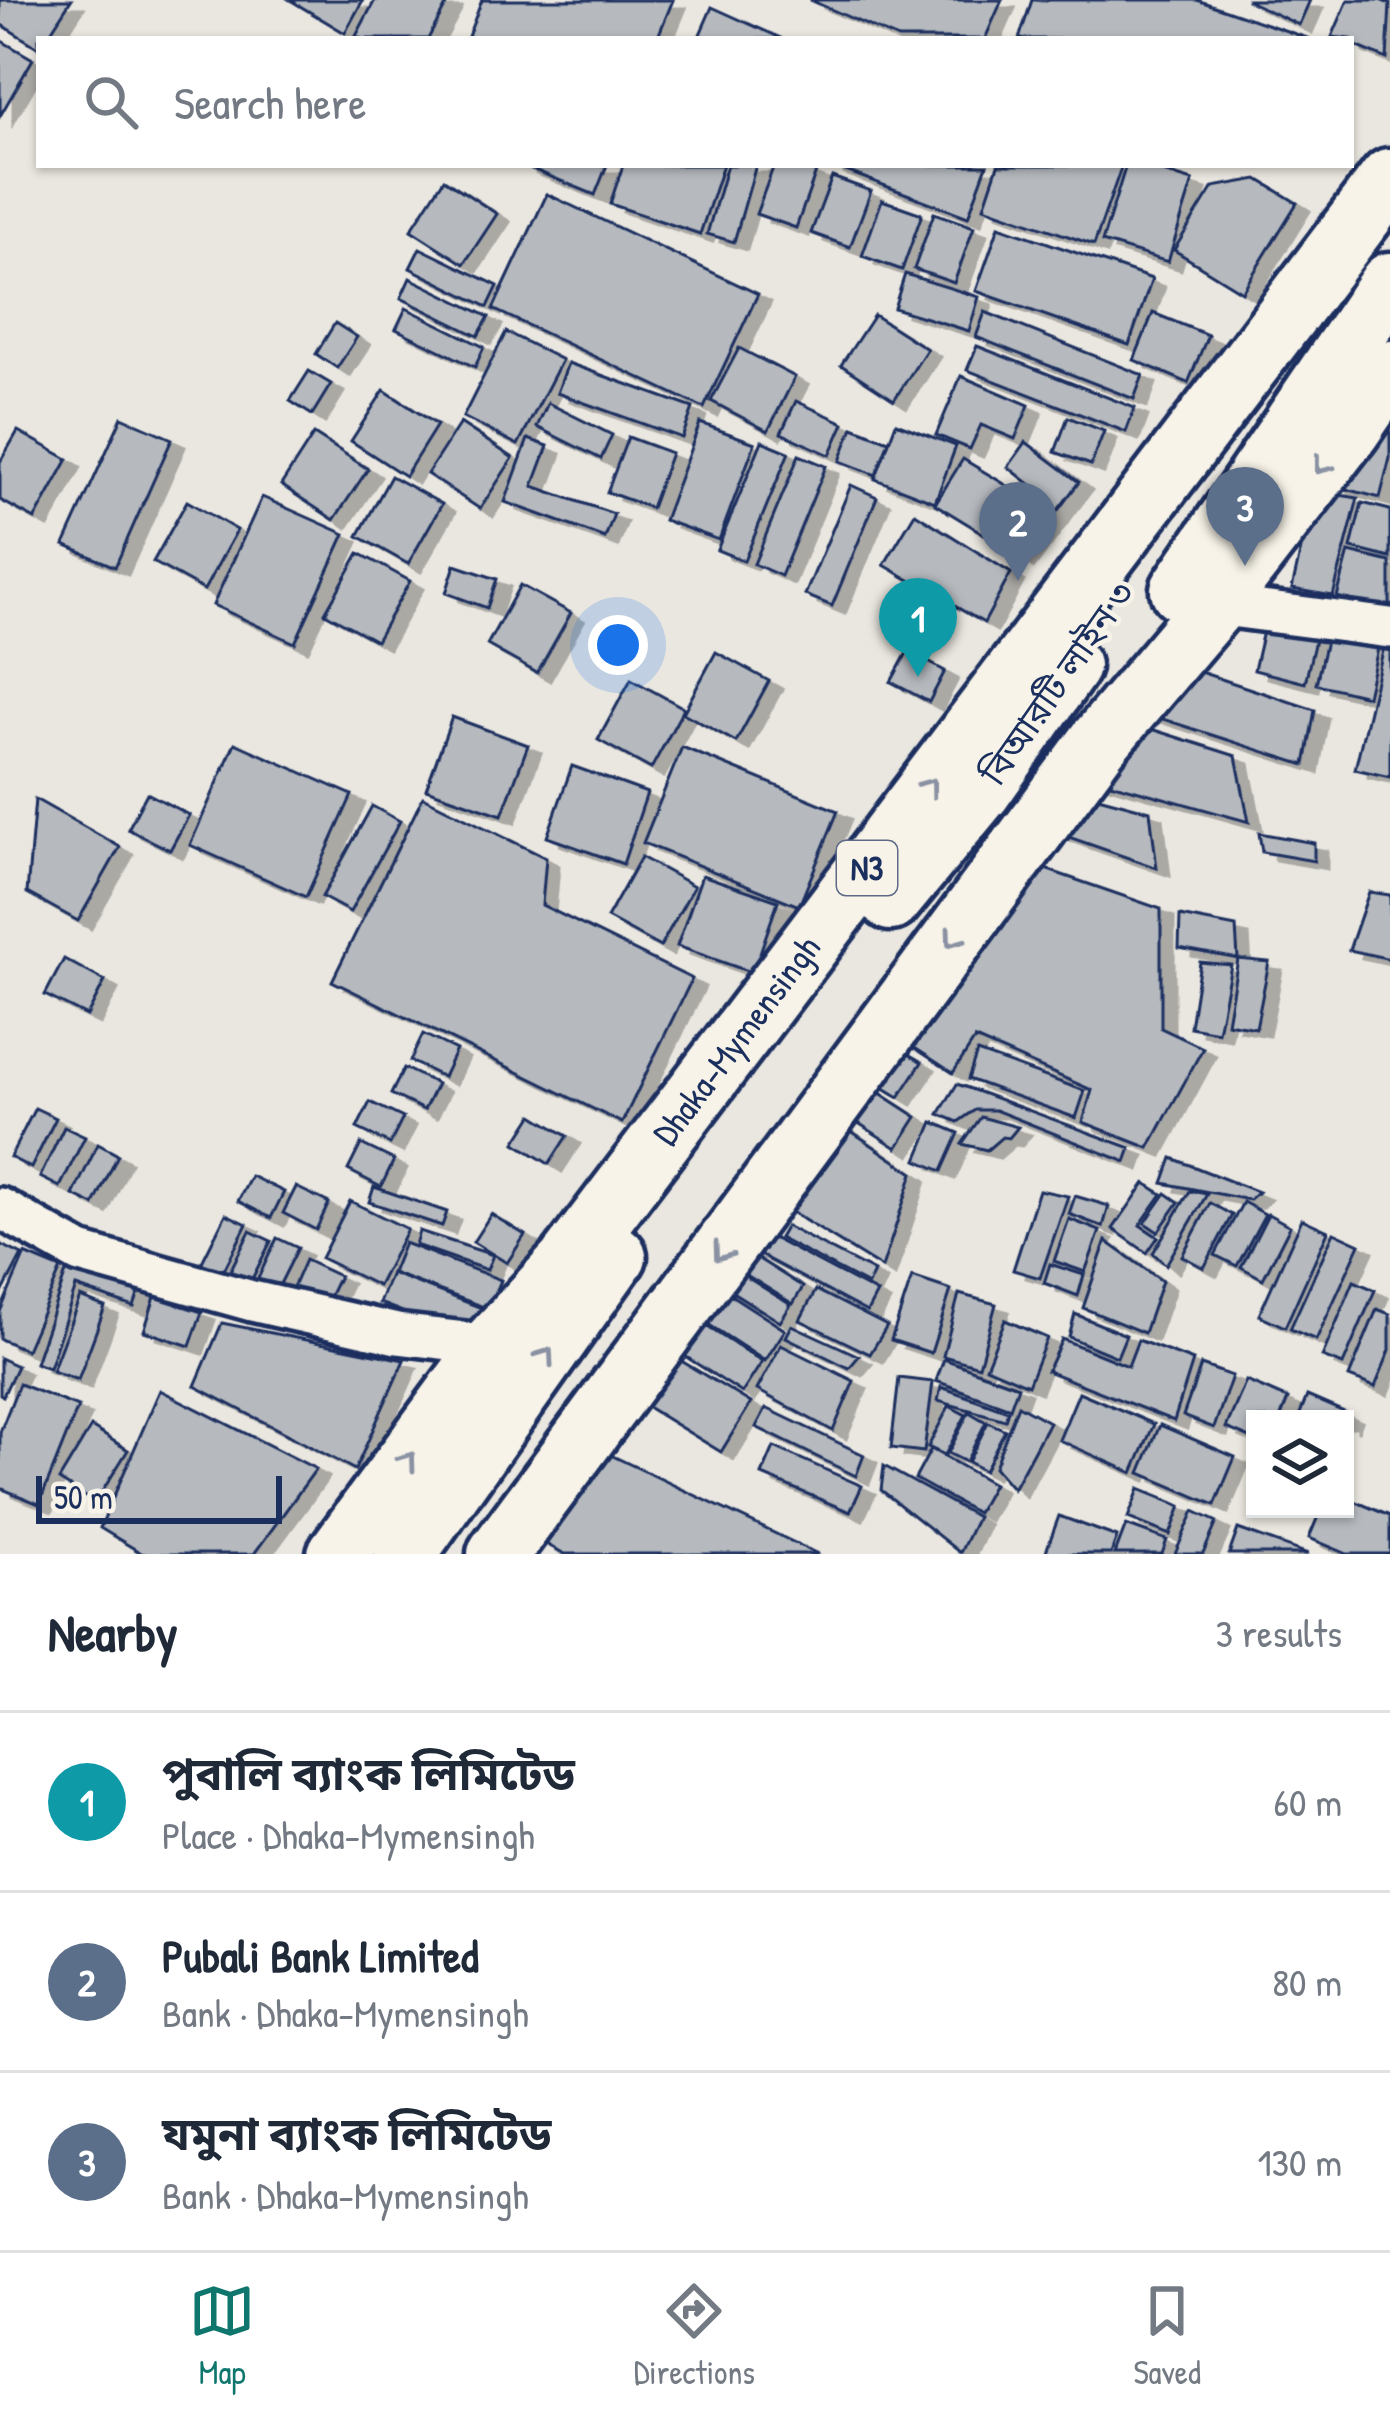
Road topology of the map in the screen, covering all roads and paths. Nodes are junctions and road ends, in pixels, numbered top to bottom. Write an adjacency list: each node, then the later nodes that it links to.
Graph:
1 (1390, 178): 10 (highway, Dhaka-Mymensingh / N3, one-way to 1)
2 (1390, 210): 8 (highway, বিআরটি লাইন ৩)
3 (1390, 283): 7 (highway, বিআরটি লাইন ৩)
4 (1390, 371): 5 (highway, one-way to 5)
5 (1215, 605): 6 (street); 7 (highway)
6 (1390, 628)
7 (1099, 742): 14 (highway, one-way to 14)
8 (659, 1194): 10 (highway); 13 (highway, one-way to 8)
9 (0, 1208): 11 (street)
10 (567, 1264): 11 (highway, Dhaka-Mymensingh / N3)
11 (492, 1345): 12 (highway, Dhaka-Mymensingh / N3, one-way to 11)
12 (338, 1554)
13 (405, 1554)
14 (498, 1554)

